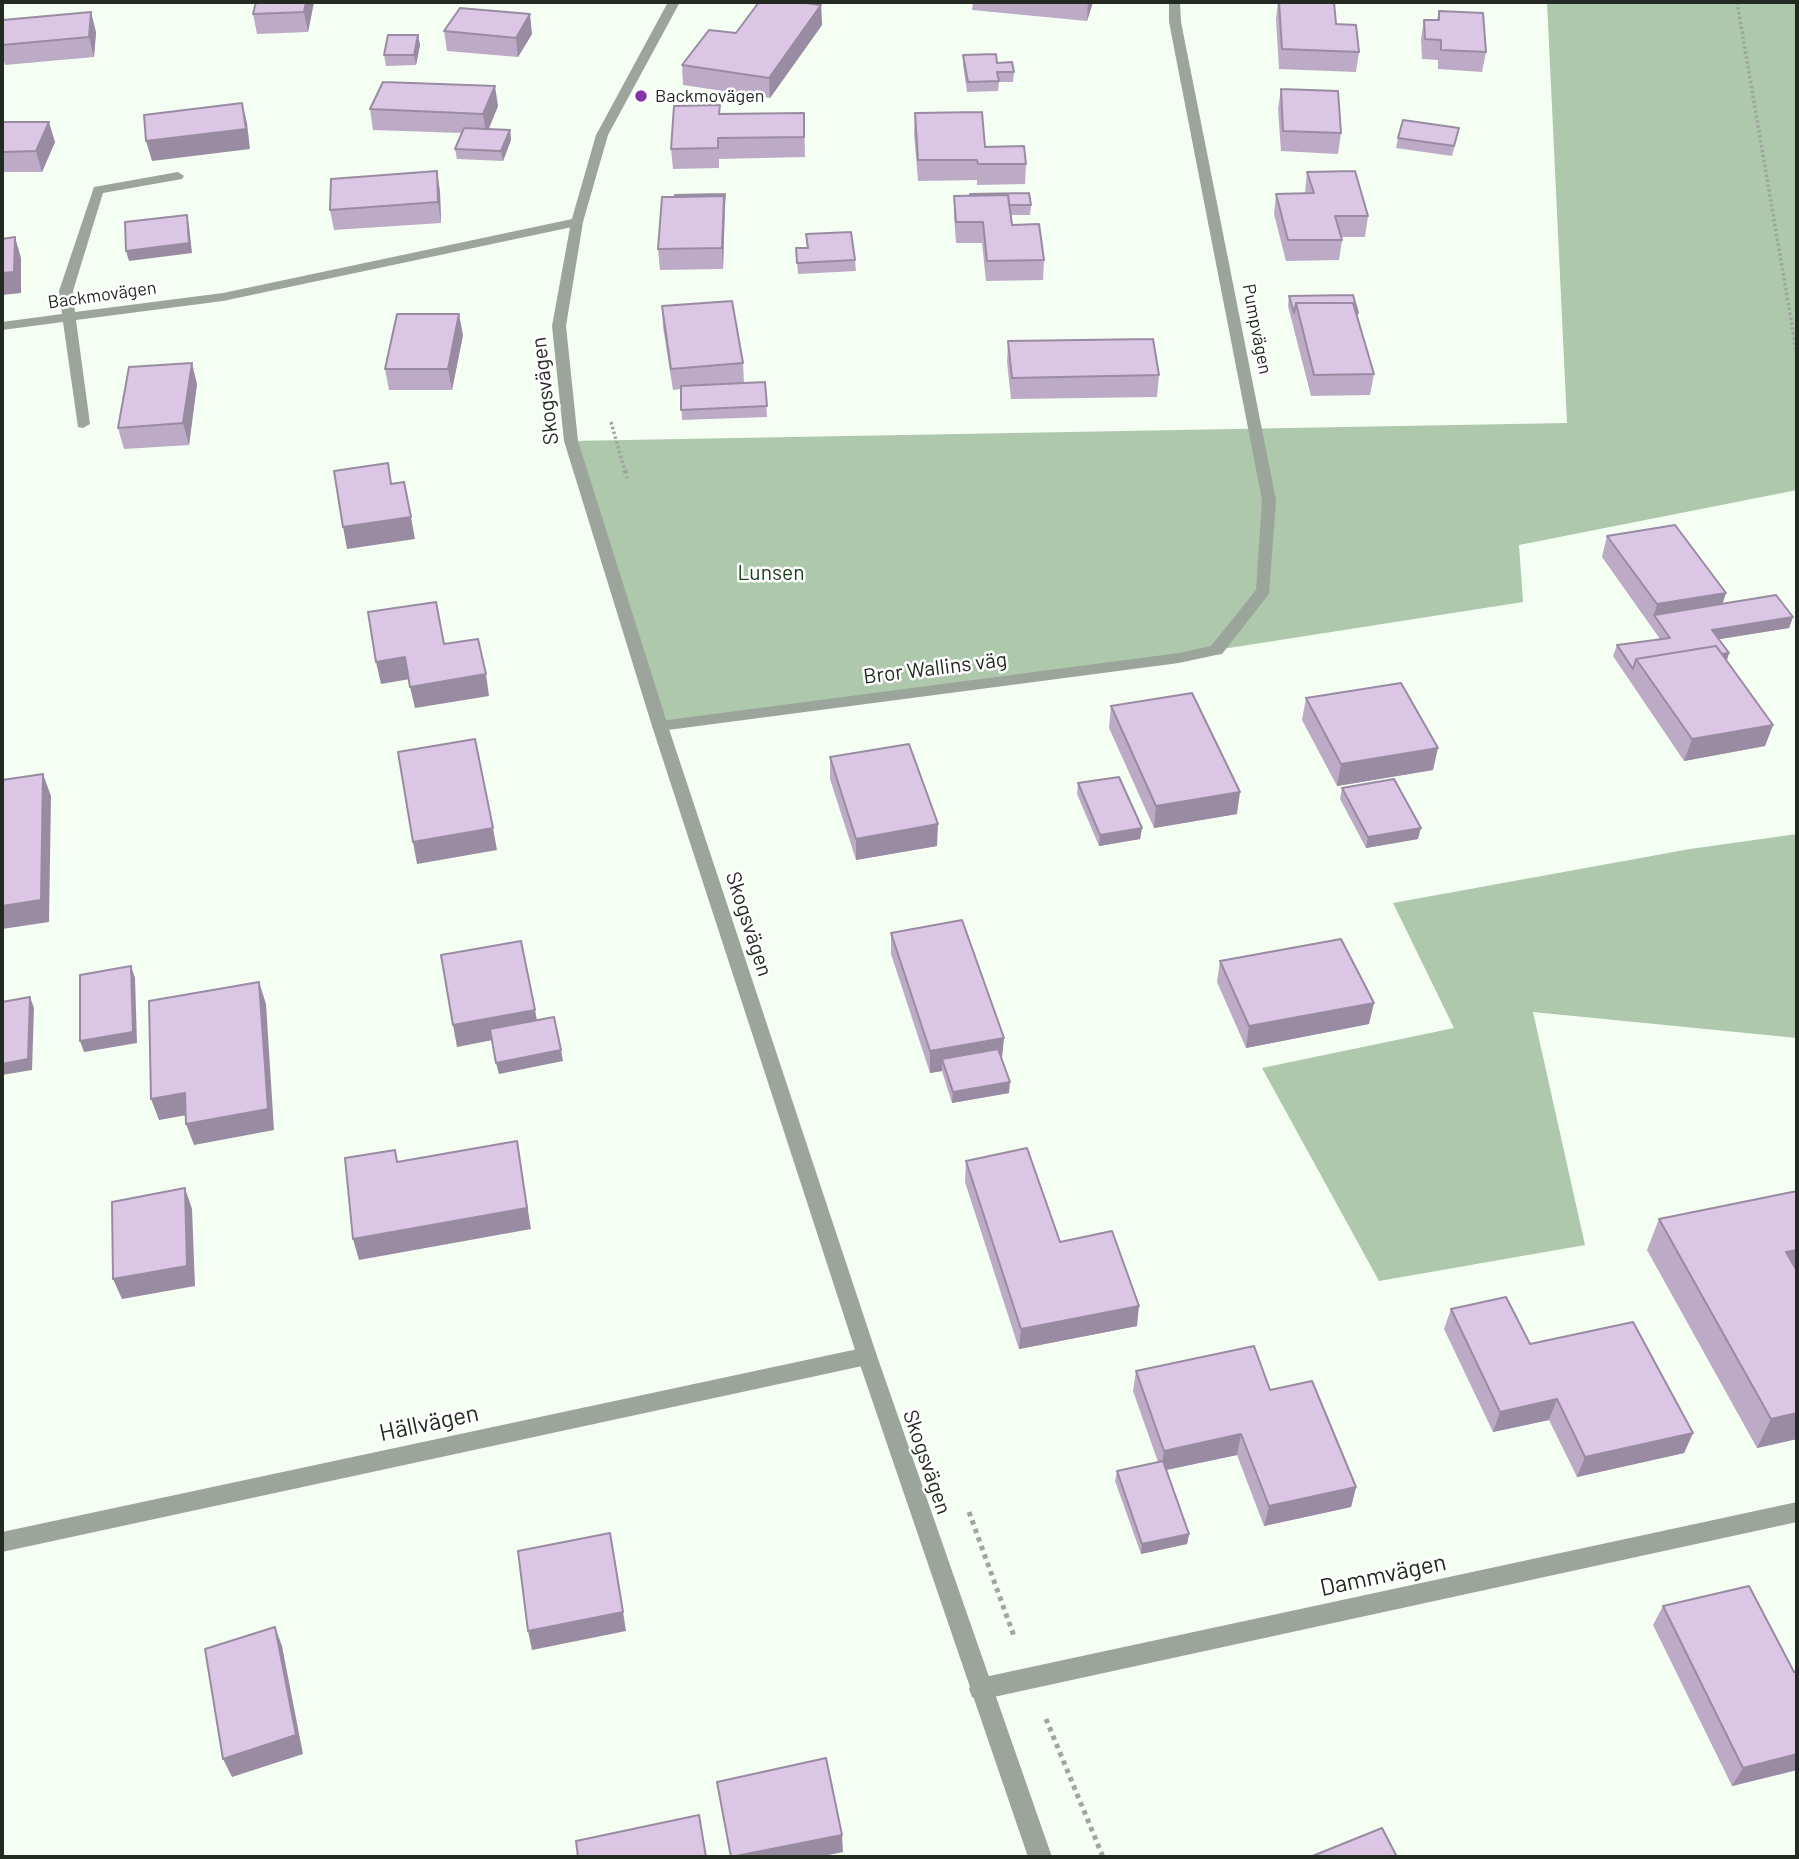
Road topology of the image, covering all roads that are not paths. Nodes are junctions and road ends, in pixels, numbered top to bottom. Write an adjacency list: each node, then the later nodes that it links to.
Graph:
1 (674, 2): 4 (street, Skogsvägen)
2 (1174, 2): 8 (street, Pumpvägen)
3 (178, 176): 5 (street)
4 (577, 222): 5 (street, Backmovägen); 9 (street, Skogsvägen)
5 (69, 317): 6 (street, Backmovägen); 7 (street)
6 (2, 326)
7 (83, 424)
8 (1216, 650): 9 (street, Bror Wallins väg)
9 (660, 726): 10 (street, Skogsvägen)
10 (867, 1356): 12 (street, Hällvägen); 13 (street, Skogsvägen)
11 (1797, 1512): 13 (street, Dammvägen)
12 (2, 1542)
13 (979, 1689): 14 (street, Skogsvägen)
14 (1040, 1857)

